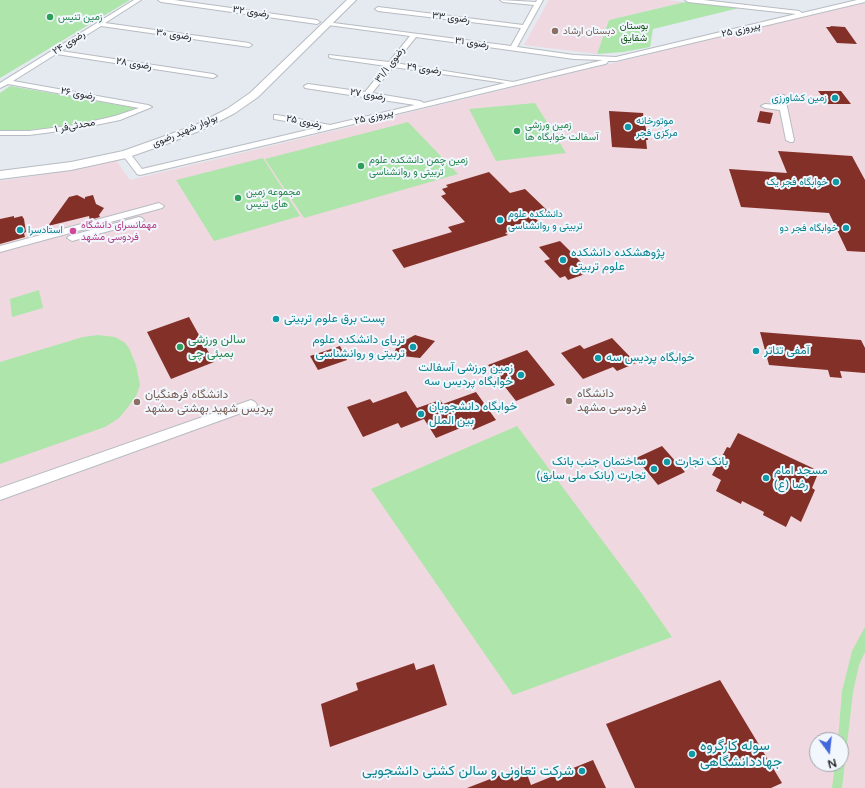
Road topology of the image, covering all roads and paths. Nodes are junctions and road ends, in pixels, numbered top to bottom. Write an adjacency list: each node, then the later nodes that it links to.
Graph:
1 (138, 0): 12 (street, رضوی ۲۴)
2 (161, 0): 11 (street, رضوی ۳۲)
3 (340, 0): 11 (street, بولوار شهید رضوی)
4 (352, 0): 11 (street, بولوار شهید رضوی)
5 (503, 0): 8 (street)
6 (693, 0): 10 (street)
7 (860, 1): 10 (street, پیروزی ۲۵)
8 (539, 2): 13 (street)
9 (378, 9): 13 (street, رضوی ۳۳)
10 (808, 14): 19 (street, پیروزی ۲۵)
11 (323, 22): 14 (street, رضوی ۳۱); 37 (street, بولوار شهید رضوی); 38 (street, بولوار شهید رضوی)
12 (99, 24): 15 (street, رضوی ۳۰); 17 (street, رضوی ۲۴)
13 (525, 27): 16 (street)
14 (414, 35): 16 (street, رضوی ۳۱); 21 (street, رضوی ۳۱/۱)
15 (249, 45)
16 (513, 48): 19 (street, رضوی ۳۱)
17 (55, 52): 22 (street, رضوی ۲۸); 23 (street, رضوی ۲۴)
18 (331, 56): 21 (street, رضوی ۲۹)
19 (616, 60)
20 (608, 62): 24 (street, پیروزی ۲۵)
21 (391, 64): 24 (street, رضوی ۲۹); 27 (street, رضوی ۳۱/۱)
22 (213, 76)
23 (7, 82): 25 (street, رضوی ۲۴); 31 (street, رضوی ۲۶)
24 (517, 83): 29 (street, پیروزی ۲۵)
25 (0, 86)
26 (308, 86): 27 (street, رضوی ۲۷)
27 (367, 95): 29 (street, رضوی ۲۷)
28 (781, 97): 32 (street)
29 (427, 104): 34 (street, پیروزی ۲۵)
30 (765, 106): 32 (street)
31 (148, 107): 35 (street, محدثی‌فر ۱)
32 (784, 108): 36 (street)
33 (277, 116): 34 (street, رضوی ۲۵)
34 (332, 127): 37 (street, پیروزی ۲۵)
35 (0, 133)
36 (790, 140)
37 (126, 154): 39 (street, بولوار شهید رضوی)
38 (0, 165)
39 (0, 175)
40 (159, 206): 42 (street)
41 (139, 220): 43 (street)
42 (0, 249)
43 (0, 258)
44 (251, 405): 45 (street)
45 (0, 494)

